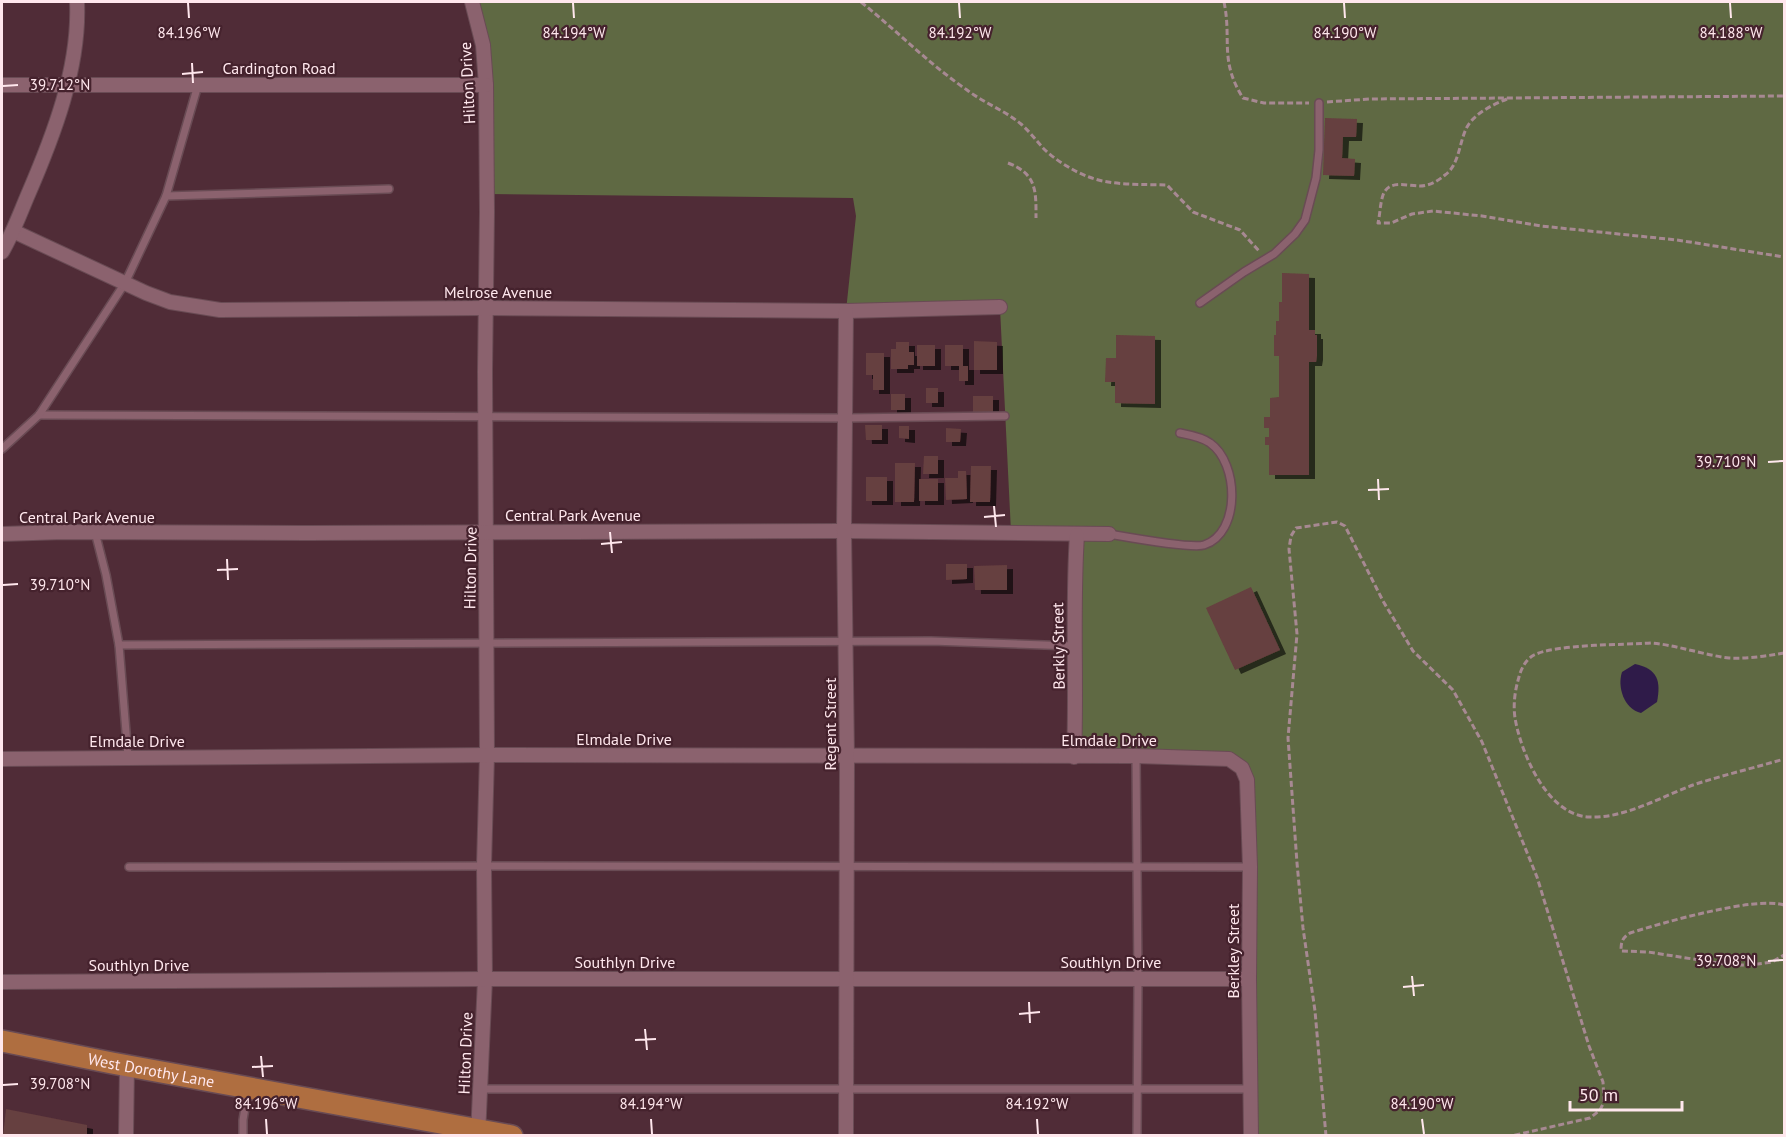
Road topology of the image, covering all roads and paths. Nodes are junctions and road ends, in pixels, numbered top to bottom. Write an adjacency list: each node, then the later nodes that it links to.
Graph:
1 (77, 2): 6 (street)
2 (472, 2): 8 (street, Hilton Drive)
3 (861, 2): 19 (path)
4 (1224, 2): 11 (path)
5 (2, 85): 6 (street, Cardington Road)
6 (67, 85): 7 (street, Cardington Road); 16 (street)
7 (198, 85): 8 (street, Cardington Road); 14 (lane)
8 (486, 85): 23 (street, Hilton Drive)
9 (1785, 96): 10 (path)
10 (1509, 98): 11 (path); 18 (path)
11 (1319, 103): 19 (lane)
12 (1008, 163): 15 (path)
13 (389, 189): 14 (lane)
14 (166, 196): 20 (lane)
15 (1036, 218)
16 (13, 231): 17 (street); 20 (street, Melrose Avenue)
17 (2, 252)
18 (1785, 257)
19 (1265, 261): 21 (lane)
20 (125, 283): 23 (street, Melrose Avenue); 25 (lane)
21 (1200, 303)
22 (1000, 307): 24 (street, Melrose Avenue)
23 (486, 308): 24 (street, Melrose Avenue); 27 (street, Hilton Drive)
24 (846, 311): 28 (street, Regent Street)
25 (39, 415): 27 (lane); 30 (lane)
26 (1005, 416): 28 (lane)
27 (486, 417): 28 (lane); 33 (street, Hilton Drive)
28 (845, 418): 31 (street, Regent Street)
29 (1180, 433): 35 (lane)
30 (2, 449)
31 (844, 531): 33 (street, Central Park Avenue); 36 (street, Central Park Avenue); 38 (street, Regent Street)
32 (96, 532): 33 (street, Central Park Avenue); 34 (street, Central Park Avenue); 39 (lane)
33 (487, 532): 37 (street, Hilton Drive)
34 (2, 534)
35 (1109, 534): 36 (street, Central Park Avenue)
36 (1077, 535): 40 (street, Berkly Street)
37 (486, 643): 38 (lane); 39 (lane); 42 (street, Hilton Drive)
38 (846, 643): 40 (lane); 45 (street, Regent Street)
39 (119, 645): 44 (lane)
40 (1073, 646): 46 (street, Berkly Street)
41 (1785, 654): 48 (path)
42 (487, 755): 44 (street, Elmdale Drive); 45 (street, Elmdale Drive); 50 (street, Hilton Drive)
43 (1136, 756): 46 (street, Elmdale Drive); 49 (street, Elmdale Drive); 53 (lane)
44 (128, 757): 47 (street, Elmdale Drive)
45 (847, 757): 46 (street, Elmdale Drive); 51 (street, Regent Street)
46 (1074, 757)
47 (2, 759)
48 (1785, 759)
49 (1242, 768): 54 (street, Berkley Street)
50 (484, 866): 51 (lane); 52 (lane); 57 (street, Hilton Drive)
51 (846, 866): 53 (lane); 58 (street, Regent Street)
52 (129, 867)
53 (1137, 867): 54 (lane); 59 (lane)
54 (1250, 867): 60 (street, Berkley Street)
55 (1785, 905): 56 (path)
56 (1785, 955)
57 (484, 979): 58 (street, Southlyn Drive); 61 (street, Southlyn Drive); 67 (street, Hilton Drive)
58 (845, 979): 59 (street, Southlyn Drive); 65 (street, Regent Street)
59 (1138, 979): 60 (street, Southlyn Drive); 66 (lane)
60 (1249, 979): 68 (street, Berkley Street)
61 (2, 982)
62 (2, 1041): 63 (main road, West Dorothy Lane)
63 (127, 1066): 64 (main road, West Dorothy Lane); 70 (street)
64 (248, 1088): 69 (main road, West Dorothy Lane); 71 (lane)
65 (847, 1088): 66 (lane); 67 (lane); 73 (street, Regent Street)
66 (1138, 1088): 68 (lane); 74 (lane)
67 (481, 1089): 69 (street, Hilton Drive)
68 (1251, 1089): 75 (street, Berkley Street)
69 (478, 1132): 72 (main road, West Dorothy Lane)
70 (126, 1136)
71 (243, 1136)
72 (512, 1136)
73 (846, 1136)
74 (1137, 1136)
75 (1251, 1136)
76 (1326, 1136): 77 (path)
77 (1511, 1136)

